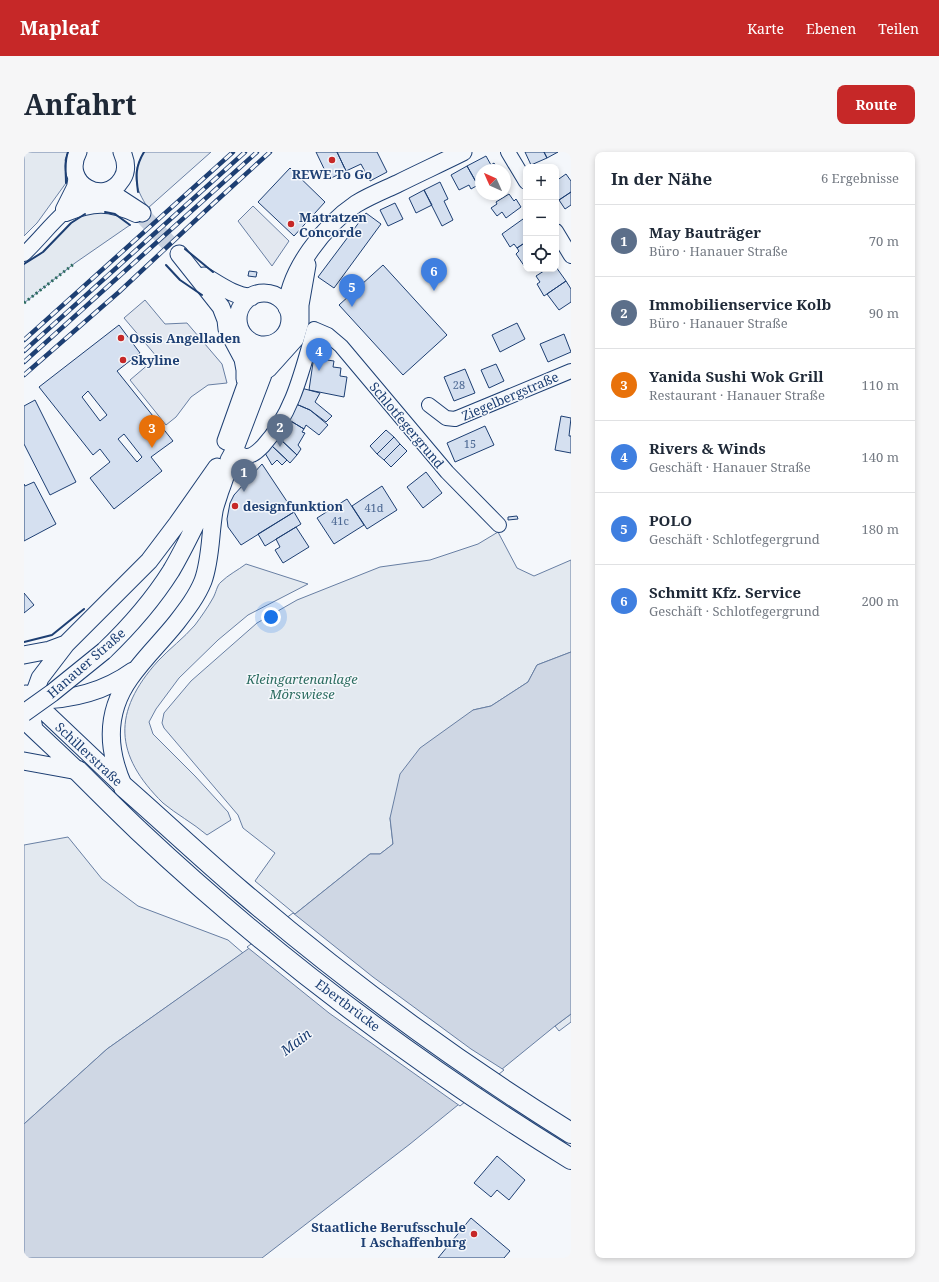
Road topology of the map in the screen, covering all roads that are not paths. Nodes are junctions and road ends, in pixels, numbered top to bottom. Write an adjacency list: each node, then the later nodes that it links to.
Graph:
1 (78, 152): 5 (main road)
2 (463, 152): 11 (main road)
3 (510, 155): 6 (street)
4 (126, 161): 7 (main road); 7 (main road)
5 (76, 176): 7 (main road); 9 (street)
6 (523, 177)
7 (100, 192): 9 (street)
8 (138, 216): 9 (street)
9 (58, 218): 12 (street)
10 (559, 236): 13 (street)
11 (310, 251): 14 (main road); 23 (main road)
12 (24, 254)
13 (571, 256)
14 (300, 265): 16 (main road); 18 (main road)
15 (204, 276): 17 (main road); 19 (main road); 24 (main road)
16 (270, 295): 17 (main road); 18 (main road)
17 (251, 297): 19 (main road)
18 (287, 308): 20 (main road)
19 (238, 316): 21 (main road)
20 (276, 342): 21 (main road); 23 (main road, Hanauer Straße)
21 (255, 344): 24 (main road, Hanauer Straße)
22 (571, 371): 25 (street, Ziegelbergstraße)
23 (264, 372): 26 (main road, Hanauer Straße)
24 (244, 390): 27 (main road, Hanauer Straße)
25 (429, 405)
26 (234, 451): 28 (street, Schlotfegergrund); 29 (main road, Hanauer Straße); 32 (main road)
27 (217, 467): 29 (main road, Hanauer Straße); 30 (main road)
28 (499, 525)
29 (194, 527): 33 (main road, Hanauer Straße, bridge)
30 (66, 644): 31 (main road); 33 (main road)
31 (24, 655)
32 (141, 664): 33 (main road); 36 (main road)
33 (29, 710): 35 (main road, Schillerstraße); 36 (main road, Schillerstraße)
34 (24, 761): 35 (main road)
35 (78, 771): 38 (highway, Schillerstraße)
36 (124, 787): 37 (highway, Schillerstraße)
37 (156, 815): 39 (highway, Ebertbrücke)
38 (140, 831): 40 (highway, Ebertbrücke)
39 (571, 1133)
40 (571, 1160)

